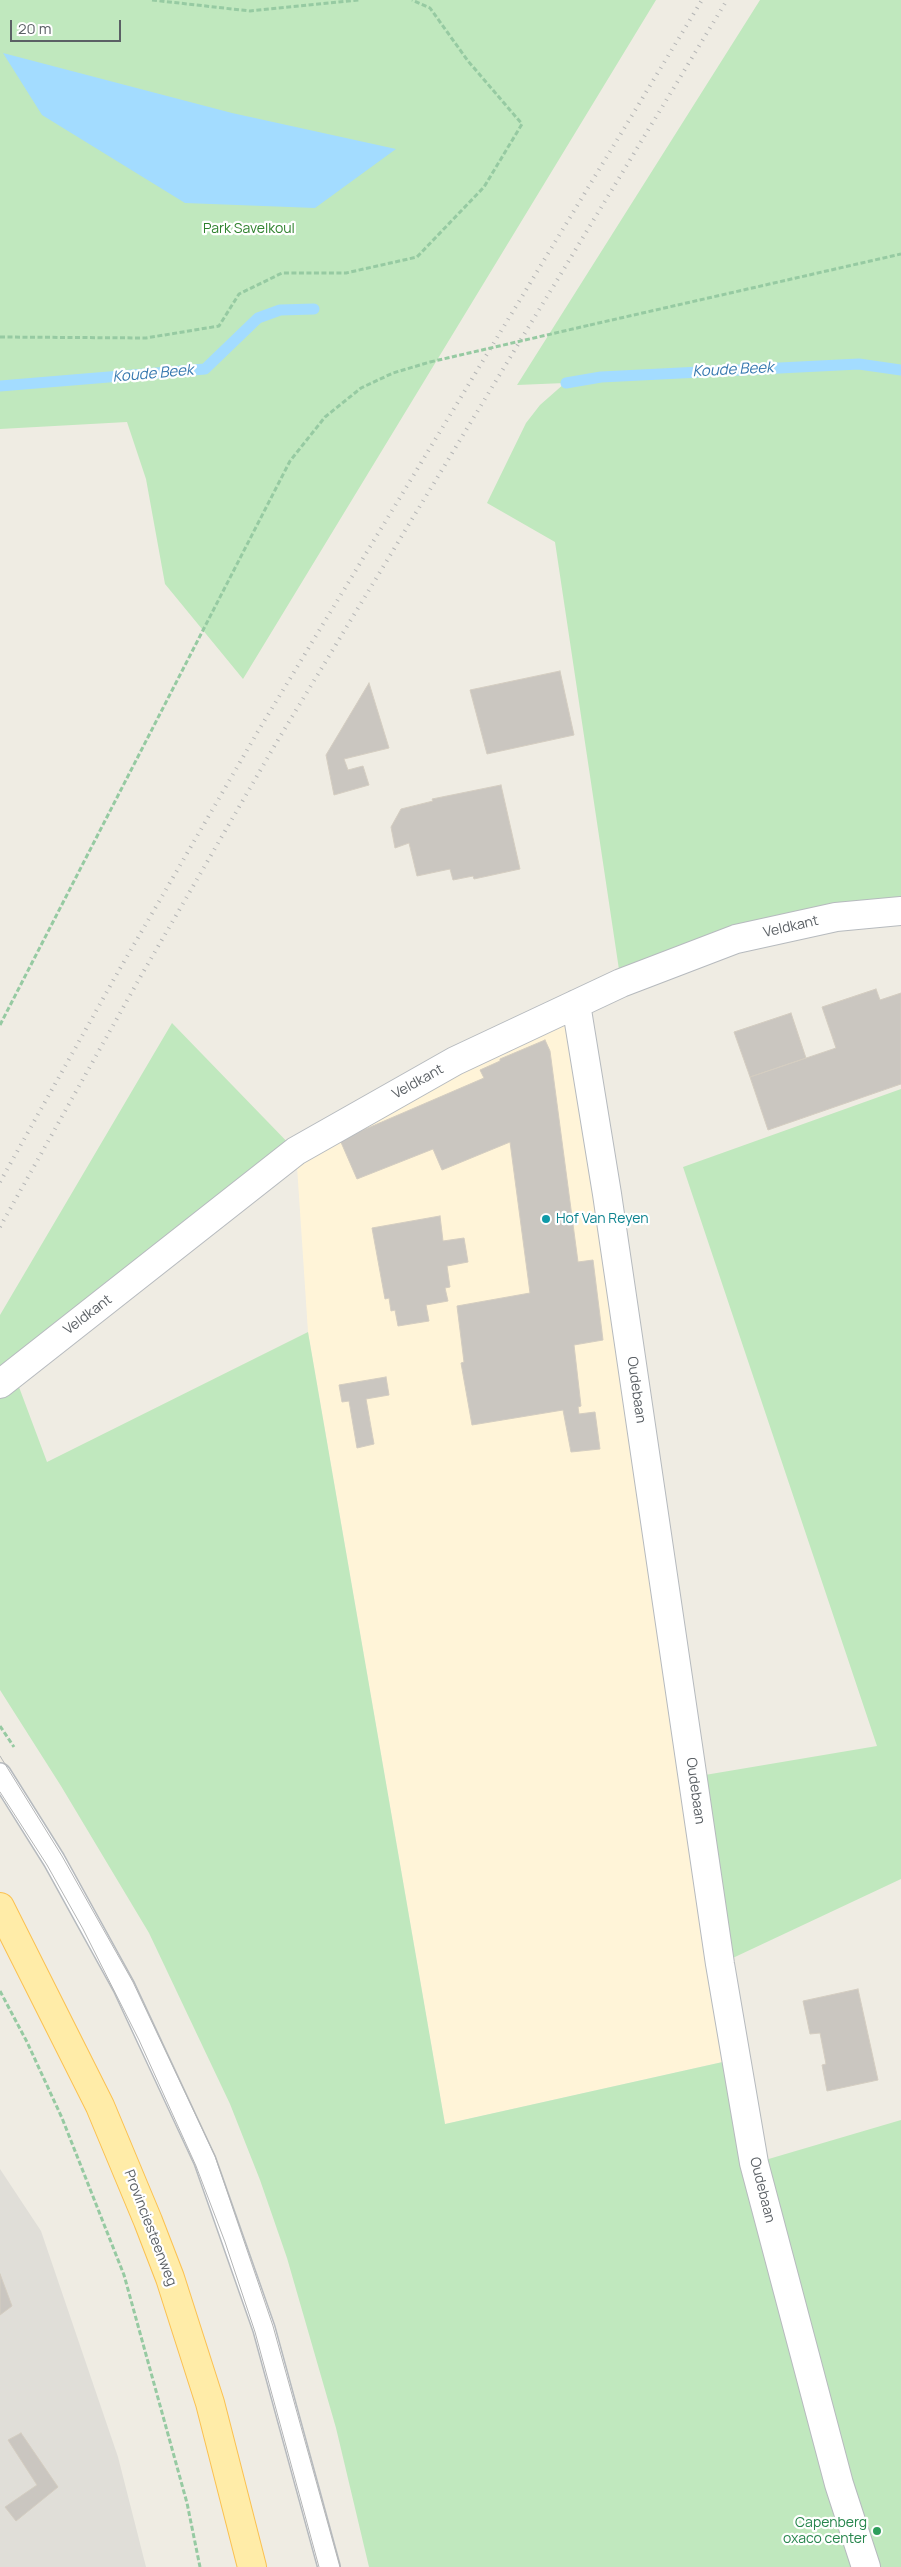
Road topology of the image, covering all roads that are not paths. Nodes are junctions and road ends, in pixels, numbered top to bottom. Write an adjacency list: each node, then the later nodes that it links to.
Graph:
1 (901, 911): 2 (street, Veldkant)
2 (576, 1004): 3 (street, Veldkant); 8 (street, Oudebaan)
3 (0, 1384)
4 (0, 1774): 7 (lane)
5 (0, 1906): 6 (main road, Provinciesteenweg)
6 (252, 2567)
7 (329, 2567)
8 (866, 2567)

